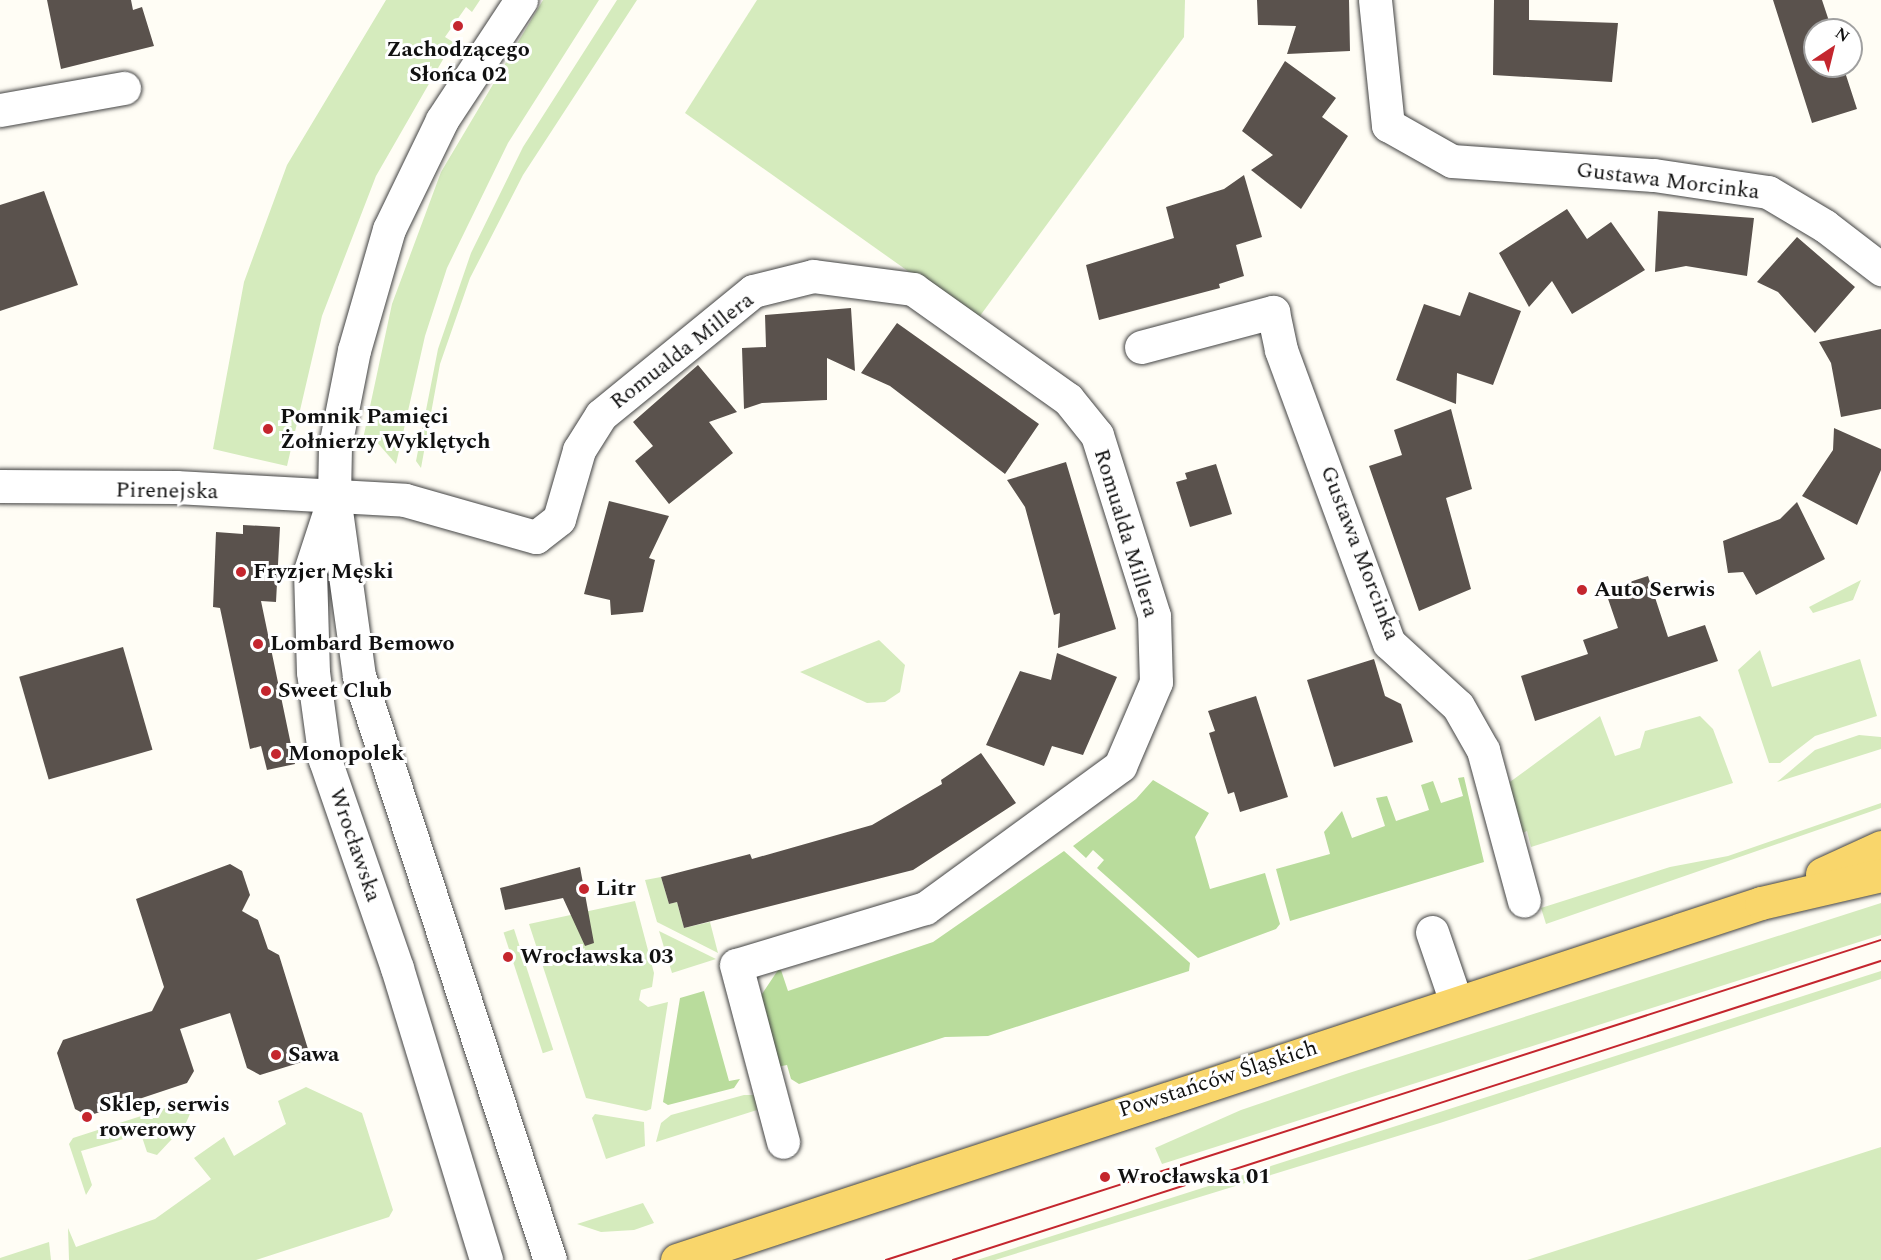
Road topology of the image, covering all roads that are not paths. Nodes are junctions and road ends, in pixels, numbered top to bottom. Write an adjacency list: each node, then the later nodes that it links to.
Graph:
1 (521, 0): 8 (street)
2 (1375, 0): 5 (street, Gustawa Morcinka)
3 (124, 88): 4 (street)
4 (0, 110)
5 (1881, 269)
6 (1141, 347): 11 (street, Gustawa Morcinka)
7 (0, 486): 8 (street, Pirenejska)
8 (334, 496): 15 (street, Romualda Millera); 16 (street, Wrocławska); 17 (street)
9 (1881, 847): 12 (main road, Powstańców Śląskich)
10 (1881, 875): 12 (main road, Powstańców Śląskich)
11 (1524, 901)
12 (1761, 903): 14 (main road, Powstańców Śląskich)
13 (1432, 932): 14 (street)
14 (1456, 1002): 18 (main road, Powstańców Śląskich)
15 (783, 1142)
16 (486, 1260)
17 (550, 1260)
18 (677, 1260)

